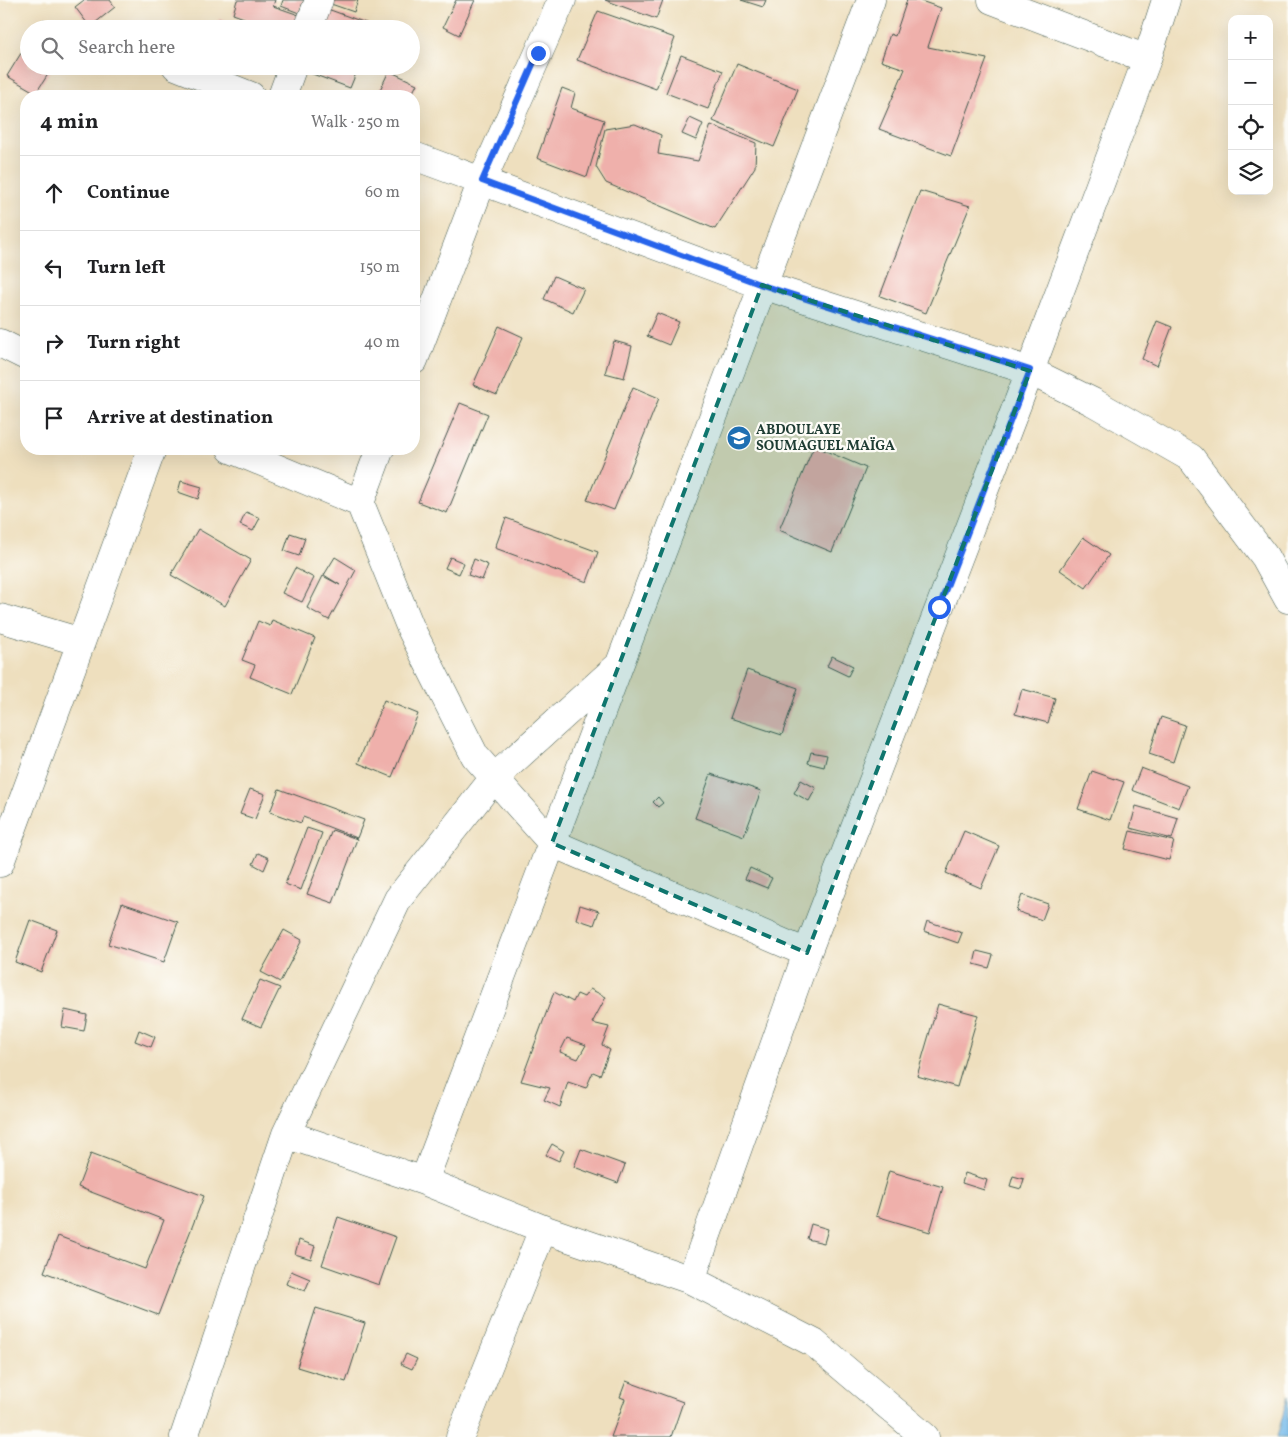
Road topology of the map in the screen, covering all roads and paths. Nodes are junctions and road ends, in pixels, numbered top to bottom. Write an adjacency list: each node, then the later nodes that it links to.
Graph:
1 (319, 0): 6 (street)
2 (562, 0): 13 (street)
3 (871, 0): 14 (street)
4 (992, 0): 7 (street)
5 (1166, 0): 7 (street)
6 (311, 20)
7 (1147, 59): 18 (street)
8 (198, 75): 10 (street)
9 (290, 75): 11 (street)
10 (236, 90)
11 (284, 90)
12 (420, 158): 13 (street)
13 (482, 181): 14 (street); 16 (street)
14 (762, 285): 18 (street); 26 (street)
15 (0, 343): 17 (street)
16 (420, 344)
17 (20, 353)
18 (1030, 370): 23 (street); 30 (street)
19 (150, 455): 25 (street)
20 (245, 455): 22 (street)
21 (378, 455): 22 (street)
22 (360, 503): 27 (street)
23 (1288, 599)
24 (0, 618): 25 (street)
25 (81, 642): 29 (street)
26 (619, 664): 27 (street); 28 (street)
27 (494, 778): 28 (street); 31 (street)
28 (552, 843): 30 (street); 32 (street)
29 (0, 863)
30 (807, 952): 34 (street)
31 (286, 1134): 32 (street); 35 (street)
32 (424, 1181): 33 (street)
33 (543, 1229): 34 (street); 36 (street)
34 (691, 1280): 37 (street)
35 (184, 1437)
36 (460, 1437)
37 (925, 1437)

